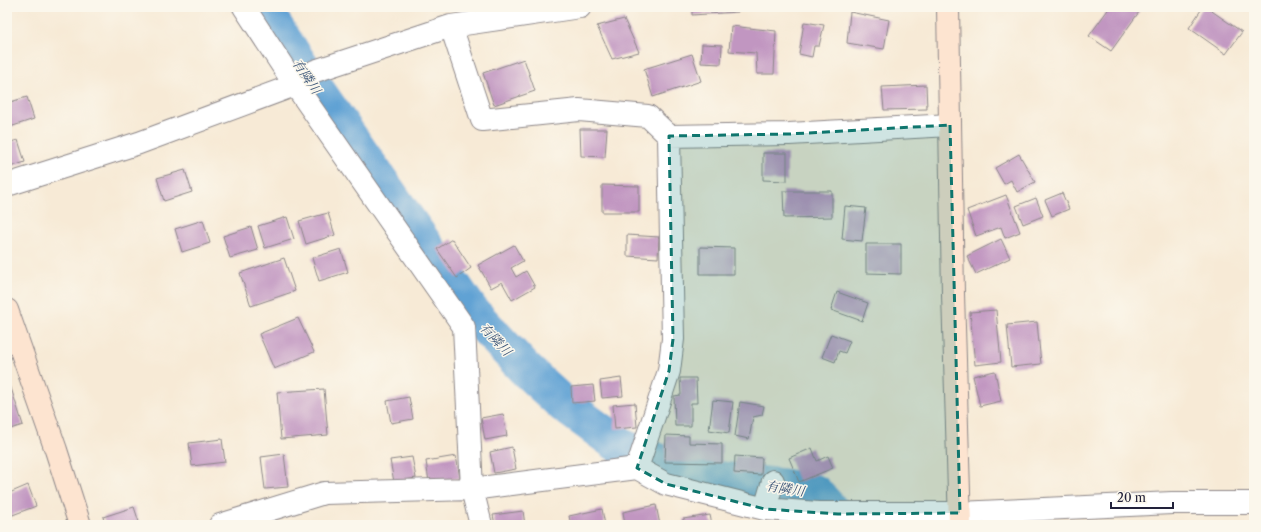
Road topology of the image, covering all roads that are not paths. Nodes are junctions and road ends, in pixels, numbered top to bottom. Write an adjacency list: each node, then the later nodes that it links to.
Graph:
1 (244, 7): 5 (street)
2 (580, 7): 4 (street)
3 (948, 7): 6 (street)
4 (451, 26): 5 (street); 7 (street)
5 (303, 79): 8 (street); 11 (street)
6 (950, 125): 7 (street); 13 (street)
7 (669, 136): 10 (street)
8 (7, 185)
9 (7, 310): 14 (street)
10 (638, 467): 11 (street); 13 (street)
11 (472, 489): 15 (street); 16 (street)
12 (1254, 503): 13 (street)
13 (960, 519)
14 (80, 525)
15 (220, 525)
16 (481, 525)

